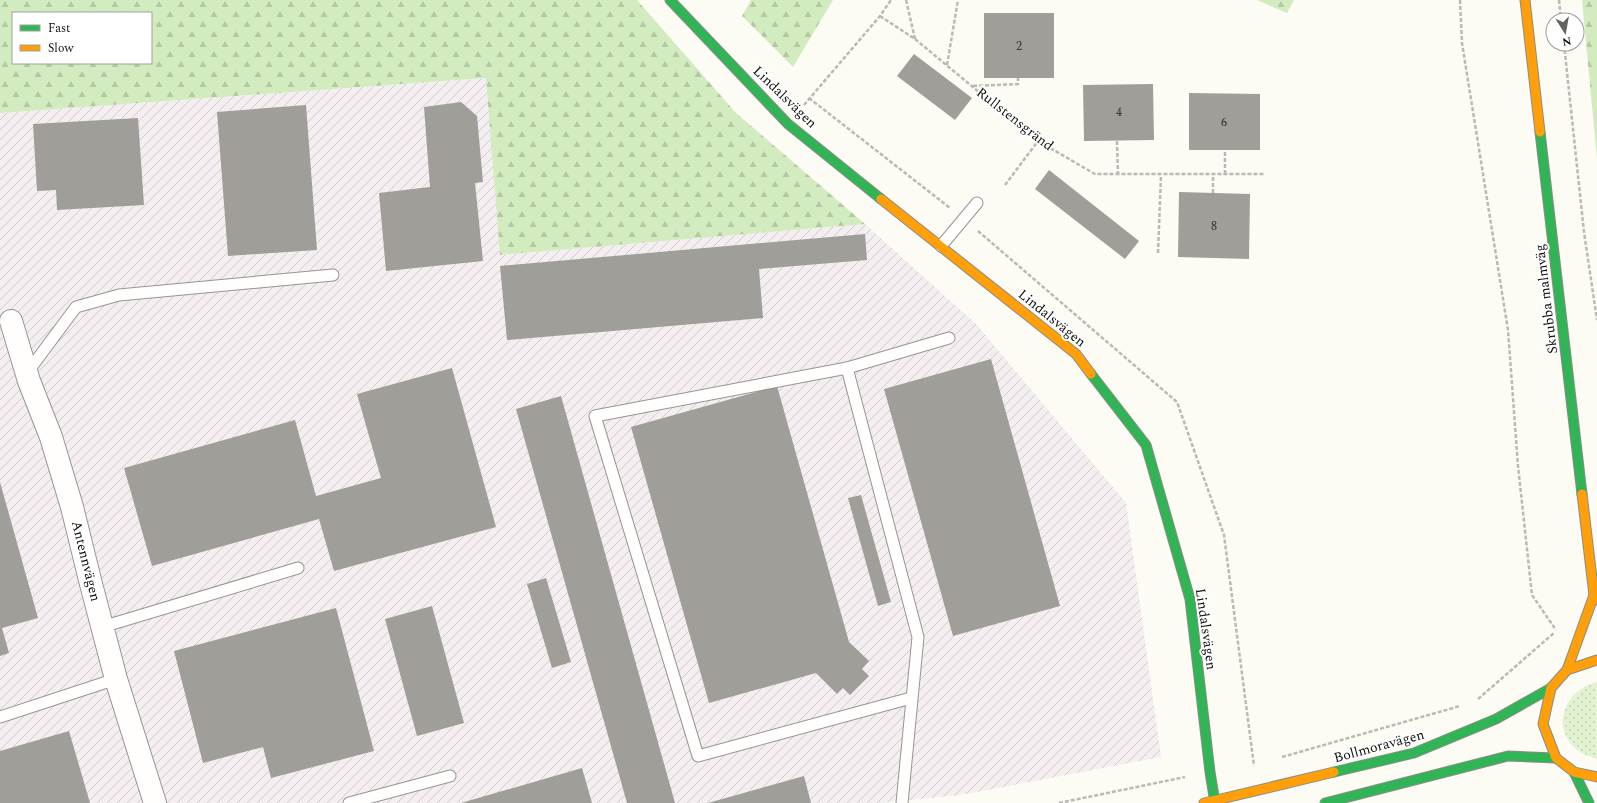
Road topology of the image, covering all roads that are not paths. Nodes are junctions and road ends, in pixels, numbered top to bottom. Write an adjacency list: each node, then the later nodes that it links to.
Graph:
1 (670, 0): 4 (street, Lindalsvägen)
2 (1525, 0): 11 (street, Skrubba malmväg)
3 (977, 203): 4 (lane)
4 (941, 246): 23 (street, Lindalsvägen)
5 (333, 275): 9 (lane)
6 (11, 321): 9 (street, Antennvägen)
7 (949, 338): 8 (lane)
8 (847, 368): 17 (lane); 17 (lane)
9 (27, 373): 12 (street, Antennvägen)
10 (298, 568): 12 (lane)
11 (1596, 598): 14 (street, Skrubba malmväg)
12 (102, 627): 15 (street, Antennvägen)
13 (1597, 660): 14 (street)
14 (1567, 670): 16 (street)
15 (116, 679): 18 (lane); 24 (street, Antennvägen)
16 (1551, 688): 19 (street); 23 (street, Bollmoravägen)
17 (911, 698): 26 (lane)
18 (0, 718)
19 (1556, 758): 20 (street); 28 (street)
20 (1574, 772): 22 (street); 29 (street)
21 (450, 776): 25 (lane)
22 (1597, 777)
23 (1215, 802): 27 (street, Bollmoravägen)
24 (155, 803)
25 (350, 803)
26 (902, 803)
27 (1204, 803)
28 (1325, 803)
29 (1589, 803)

